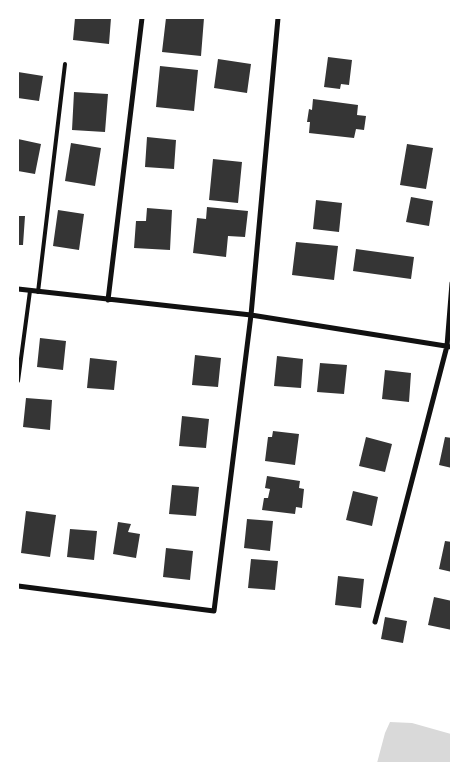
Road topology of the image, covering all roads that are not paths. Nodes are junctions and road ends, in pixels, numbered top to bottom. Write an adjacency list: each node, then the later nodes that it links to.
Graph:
1 (142, 18): 8 (street)
2 (278, 18): 9 (street)
3 (65, 64): 7 (lane)
4 (452, 283): 10 (street)
5 (18, 289): 6 (street)
6 (30, 291): 7 (street); 11 (lane)
7 (38, 292): 8 (street)
8 (108, 300): 9 (street)
9 (251, 315): 10 (street); 12 (street)
10 (449, 347): 13 (street)
11 (18, 381)
12 (18, 586)
13 (375, 622)

